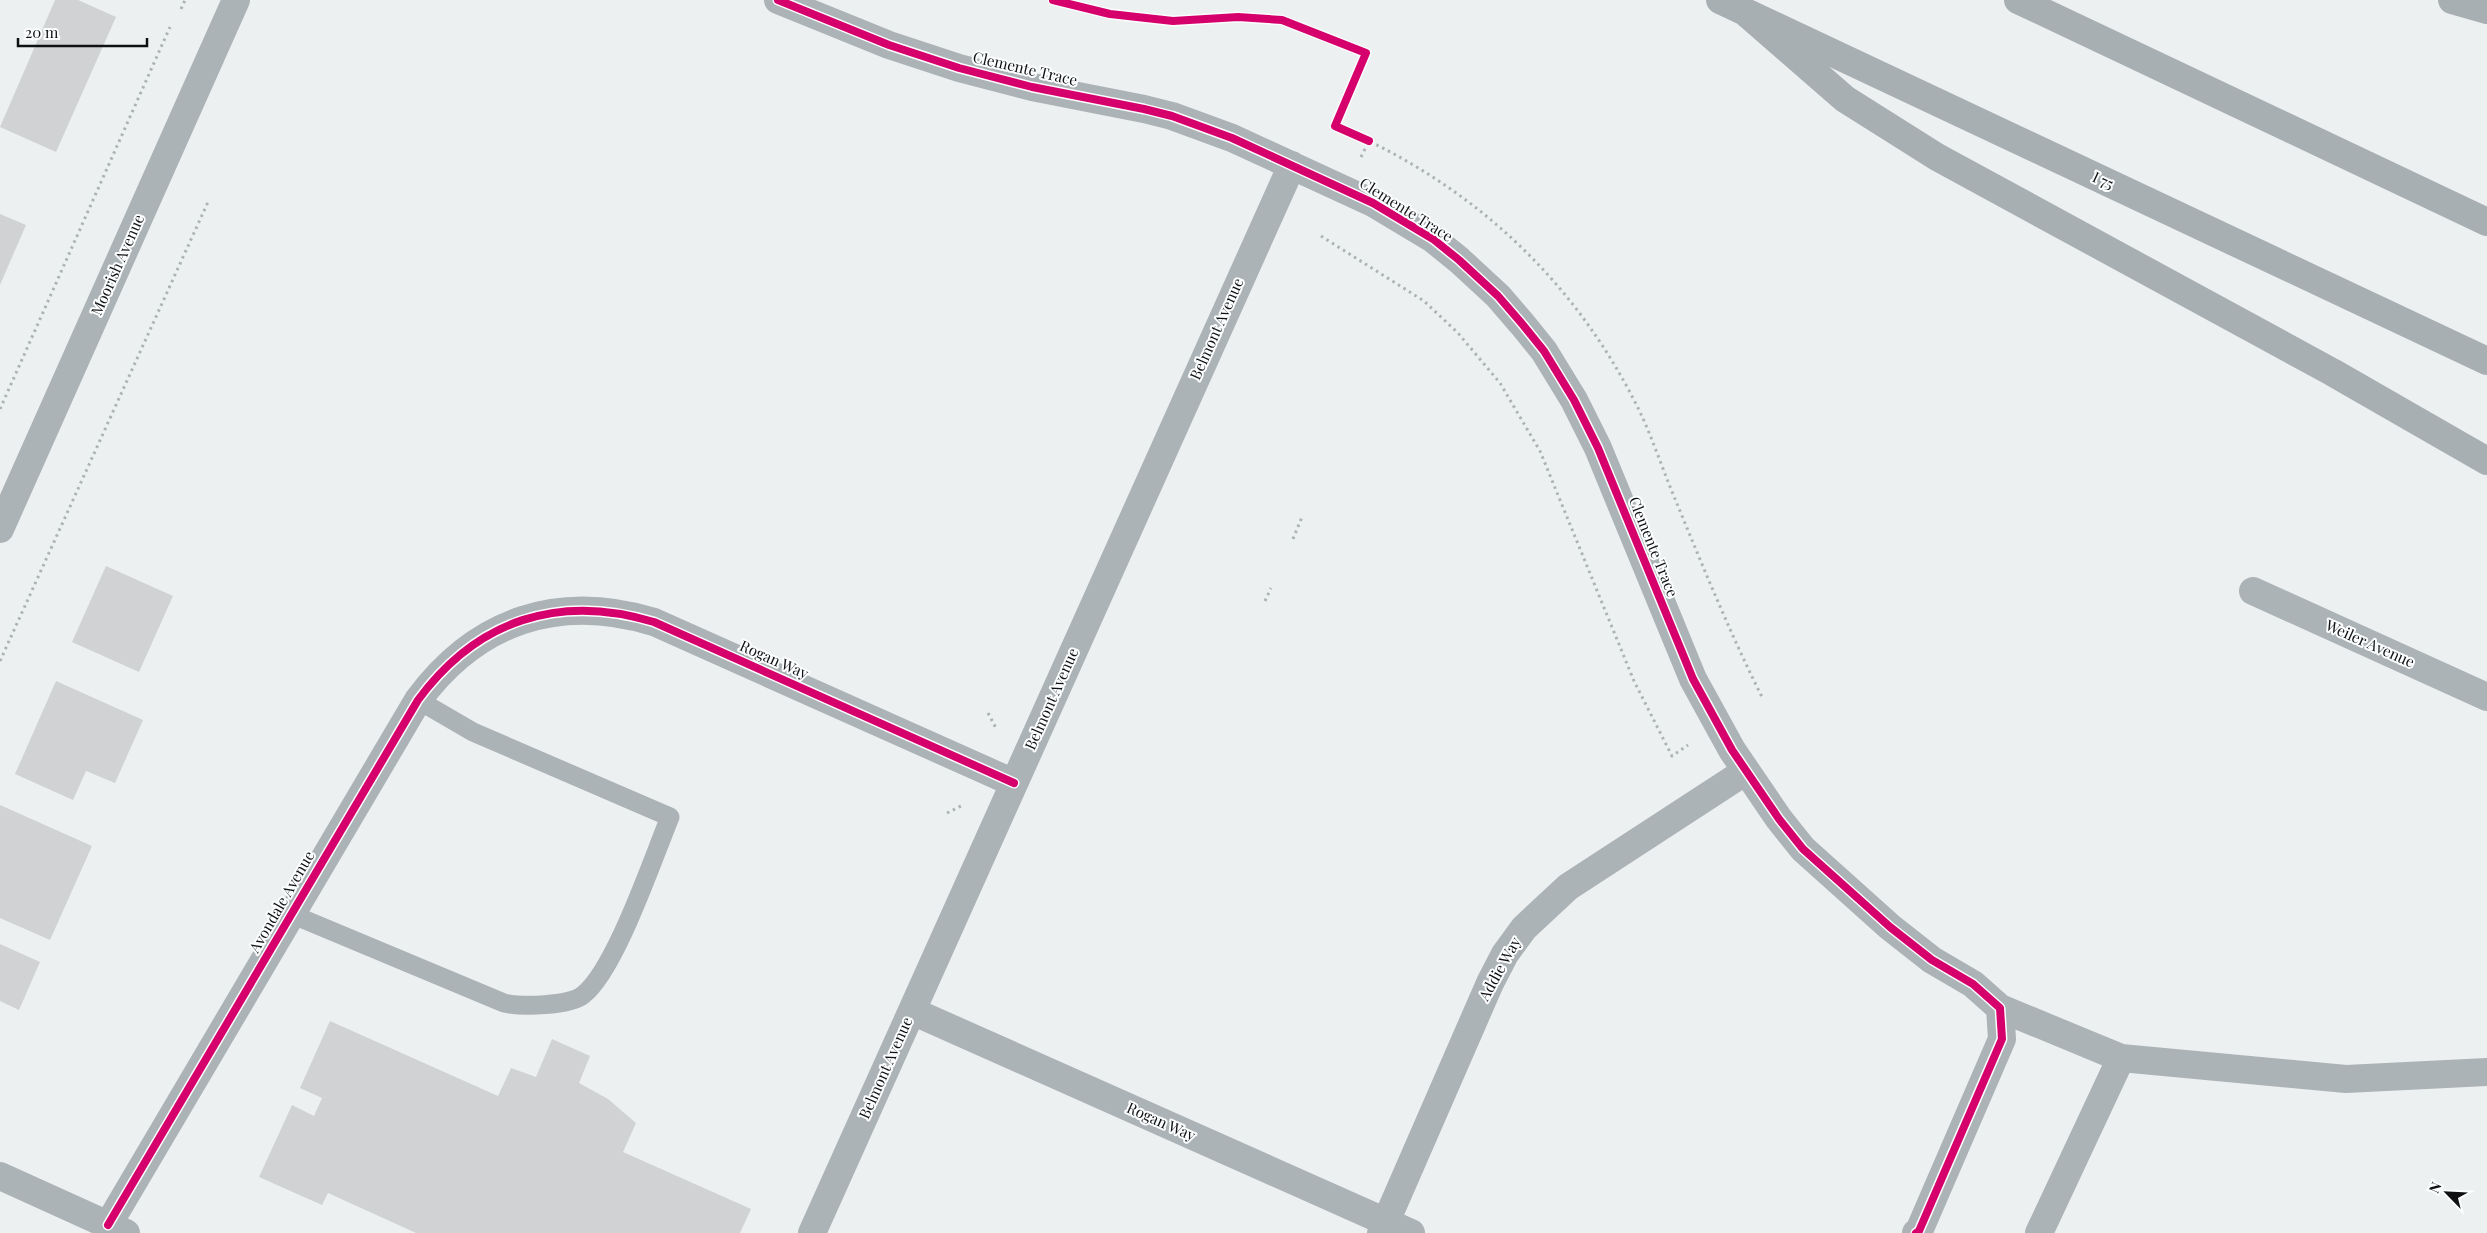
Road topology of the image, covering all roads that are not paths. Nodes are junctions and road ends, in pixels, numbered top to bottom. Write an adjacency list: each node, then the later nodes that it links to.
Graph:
1 (236, 0): 12 (street, Moorish Avenue)
2 (778, 0): 8 (street, Clemente Trace)
3 (1720, 0): 7 (highway, I 75)
4 (2018, 0): 9 (highway)
5 (2452, 0): 6 (highway)
6 (2487, 10)
7 (1745, 12): 10 (highway, I 75); 11 (highway)
8 (1292, 165): 17 (street, Clemente Trace); 18 (street, Belmont Avenue)
9 (2487, 222)
10 (2487, 361)
11 (2487, 461)
12 (0, 530)
13 (2253, 591): 15 (street, Weiler Avenue)
14 (512, 622): 16 (street, Avondale Avenue); 18 (street, Rogan Way)
15 (2487, 697)
16 (418, 700): 19 (street, Avondale Avenue); 19 (lane)
17 (1746, 771): 20 (street, Clemente Trace); 25 (street, Addie Way)
18 (1014, 783): 21 (street, Belmont Avenue)
19 (291, 914): 26 (street, Avondale Avenue)
20 (2000, 1008): 22 (street, Clemente Trace); 27 (street)
21 (912, 1010): 25 (street, Rogan Way); 28 (street, Belmont Avenue)
22 (2122, 1058): 23 (street, Clemente Trace); 30 (street)
23 (2487, 1072)
24 (0, 1176): 26 (street)
25 (1383, 1227): 29 (street, Rogan Way)
26 (117, 1229)
27 (1920, 1232)
28 (812, 1233)
29 (1410, 1233)
30 (2039, 1233)

